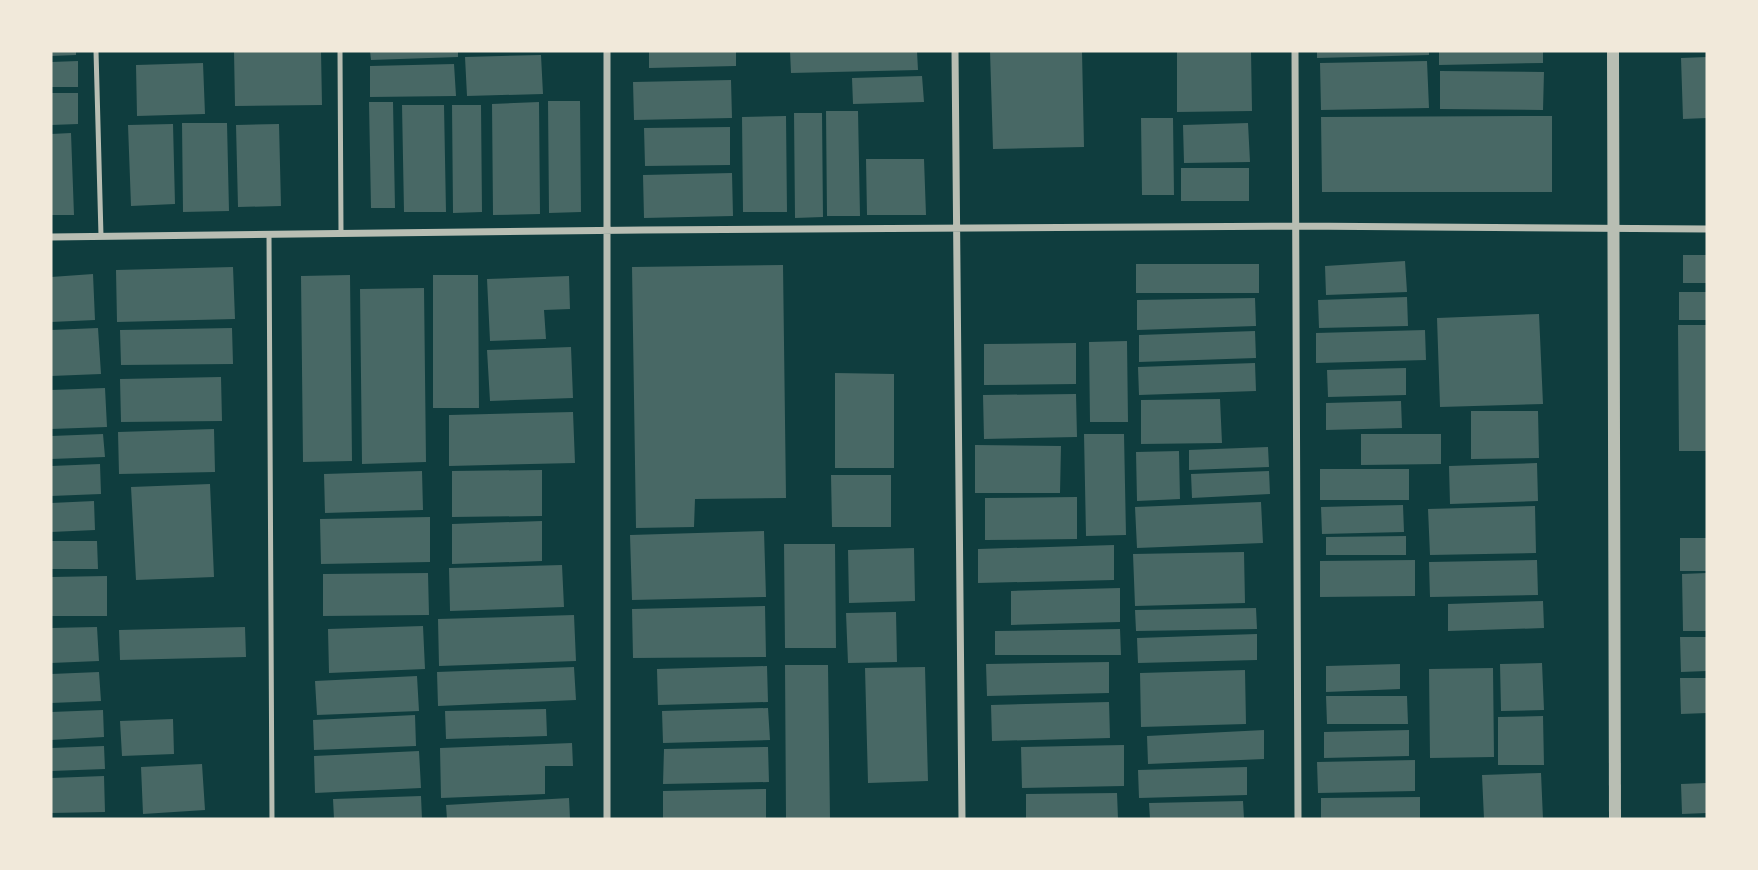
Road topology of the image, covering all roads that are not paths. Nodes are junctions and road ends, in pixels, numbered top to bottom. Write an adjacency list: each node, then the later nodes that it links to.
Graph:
1 (96, 51): 14 (lane)
2 (340, 51): 12 (lane)
3 (607, 51): 11 (street)
4 (955, 51): 8 (street)
5 (1295, 51): 7 (street)
6 (1613, 51): 9 (street)
7 (1296, 226): 8 (street); 9 (street); 19 (street)
8 (956, 228): 11 (street); 18 (street)
9 (1613, 229): 10 (street); 20 (street)
10 (1707, 229)
11 (607, 230): 12 (street); 17 (street)
12 (341, 233): 13 (street)
13 (269, 234): 14 (street); 16 (lane)
14 (101, 236): 15 (street)
15 (51, 237)
16 (272, 819)
17 (607, 819)
18 (962, 819)
19 (1298, 819)
20 (1615, 819)

